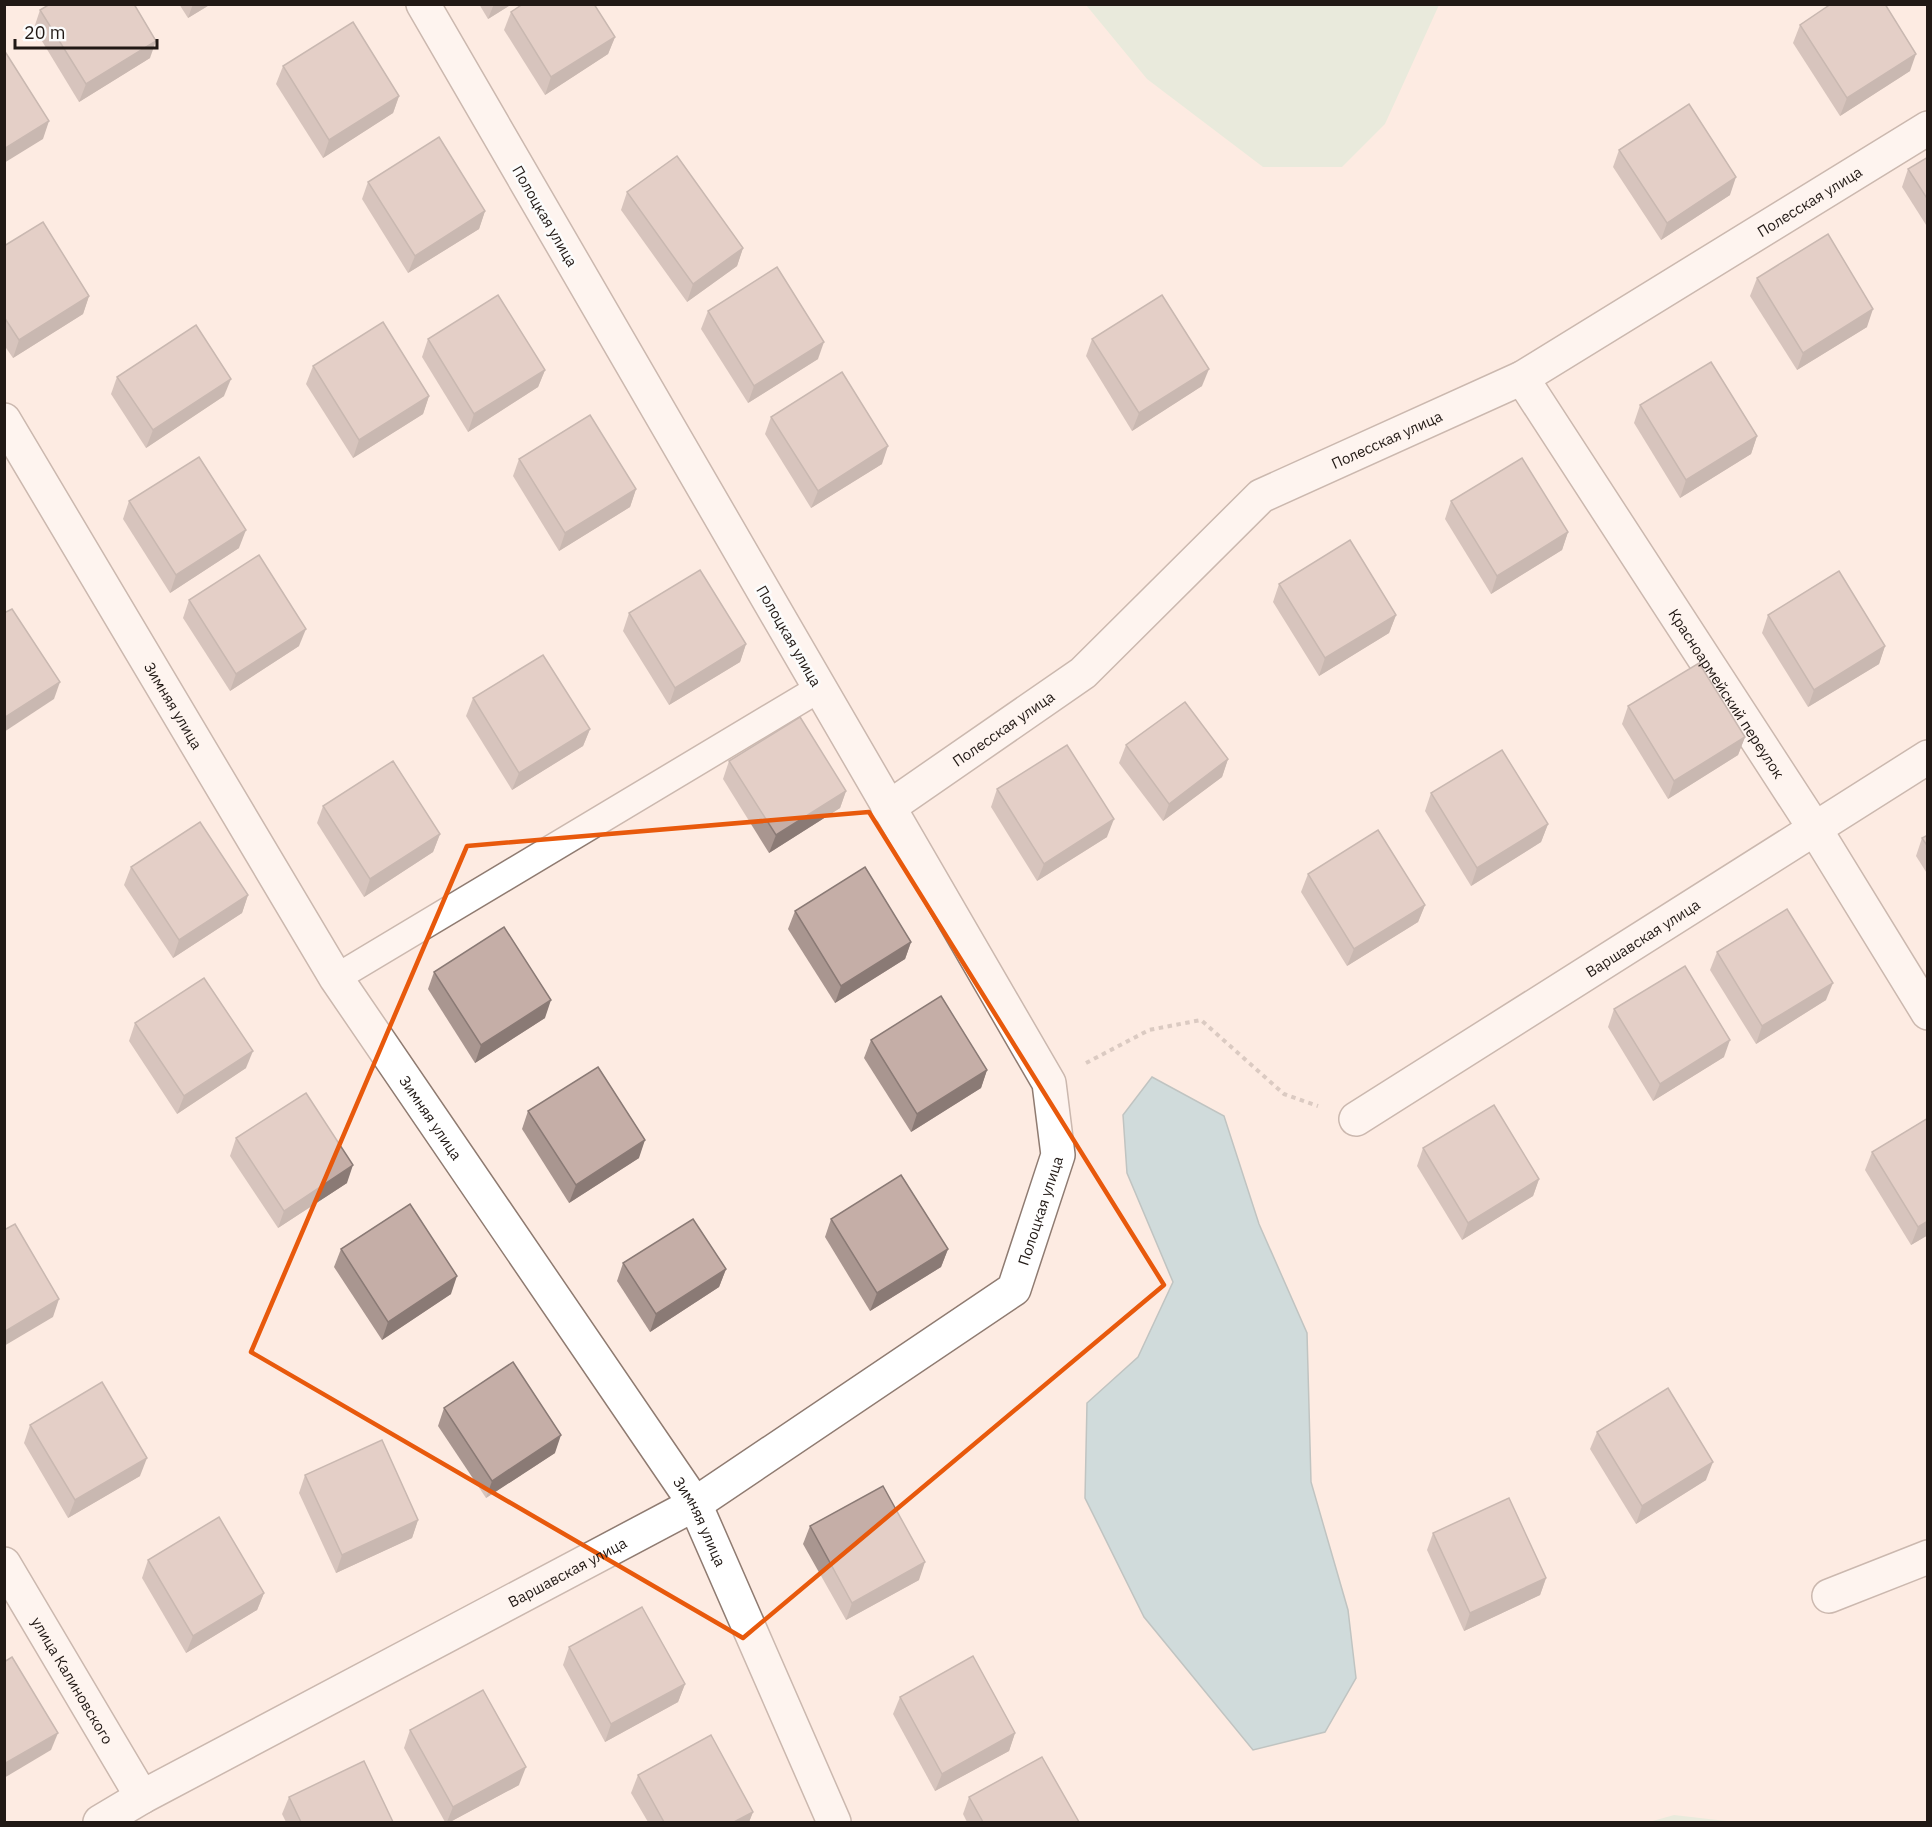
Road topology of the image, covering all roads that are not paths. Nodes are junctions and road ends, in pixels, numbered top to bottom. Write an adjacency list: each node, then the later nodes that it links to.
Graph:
1 (423, 4): 5 (street, Полоцкая улица)
2 (1928, 128): 3 (street, Полесская улица)
3 (1522, 378): 7 (street, Полесская улица); 8 (street, Красноармейский переулок)
4 (4, 420): 9 (street, Зимняя улица)
5 (820, 688): 7 (street, Полоцкая улица); 9 (lane)
6 (1928, 757): 8 (street, Варшавская улица)
7 (888, 808): 12 (street, Полоцкая улица)
8 (1815, 829): 10 (street, Красноармейский переулок); 11 (street, Варшавская улица)
9 (336, 978): 13 (street, Зимняя улица)
10 (1928, 1013)
11 (1356, 1119)
12 (1014, 1289): 13 (street, Варшавская улица)
13 (695, 1504): 17 (street, Варшавская улица); 19 (street, Зимняя улица)
14 (1928, 1557): 16 (street)
15 (4, 1564): 17 (street, улица Калиновского)
16 (1829, 1596)
17 (142, 1797): 18 (street, Варшавская улица)
18 (100, 1822)
19 (834, 1822)

